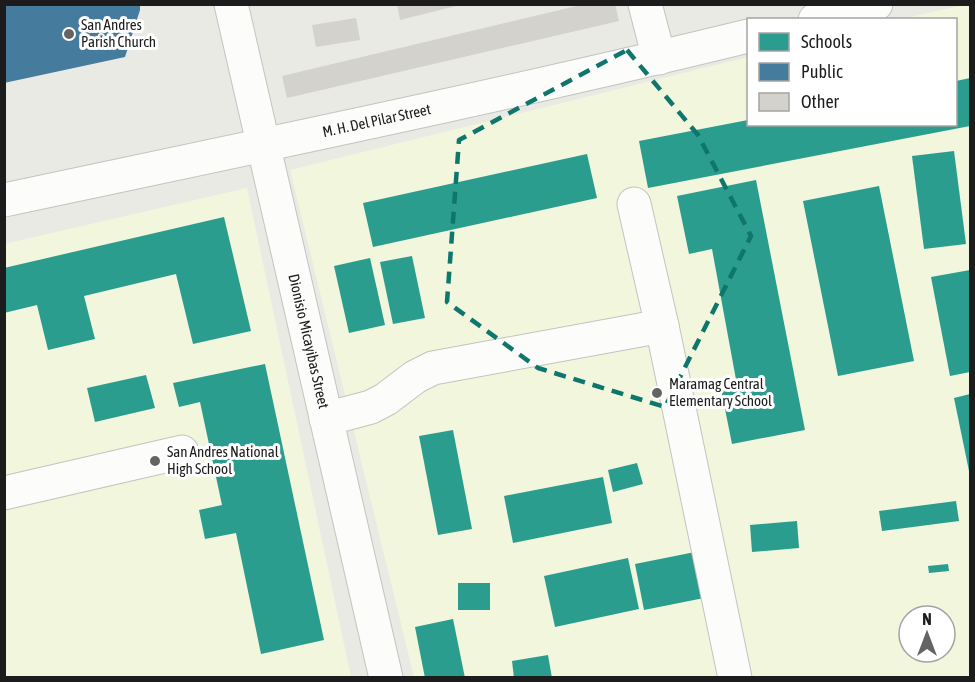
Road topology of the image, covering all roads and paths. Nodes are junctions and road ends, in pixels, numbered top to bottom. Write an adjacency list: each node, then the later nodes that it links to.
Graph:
1 (231, 4): 7 (street, Dionisio Micayibas Street)
2 (645, 4): 6 (street)
3 (876, 4): 4 (street)
4 (823, 18)
5 (747, 36): 6 (street, M. H. Del Pilar Street)
6 (658, 58): 7 (street, M. H. Del Pilar Street)
7 (263, 145): 8 (street, M. H. Del Pilar Street); 11 (street, Dionisio Micayibas Street)
8 (4, 200)
9 (634, 204): 10 (street)
10 (662, 326): 11 (street); 15 (street)
11 (326, 419): 14 (street, Dionisio Micayibas Street)
12 (182, 452): 13 (street)
13 (4, 493)
14 (386, 678)
15 (735, 678)

